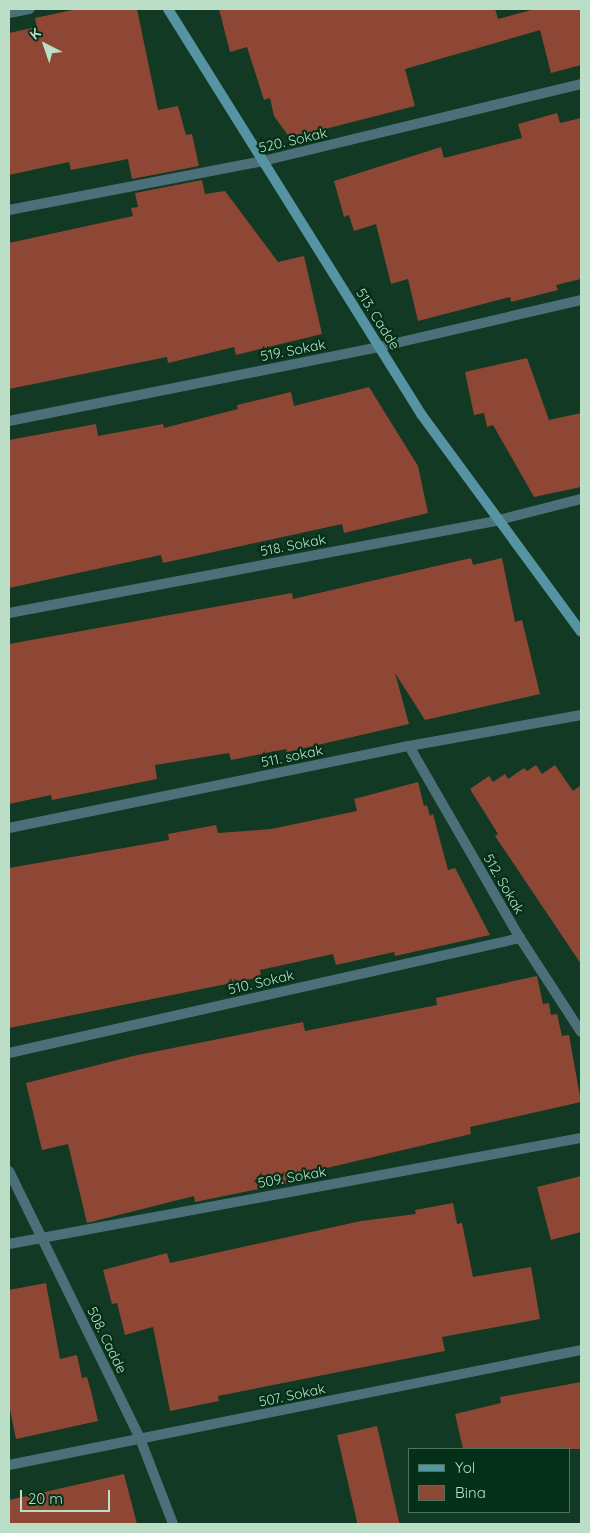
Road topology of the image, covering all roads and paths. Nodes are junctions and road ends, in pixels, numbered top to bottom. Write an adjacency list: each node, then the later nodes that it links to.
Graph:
1 (30, 9): 3 (street)
2 (168, 9): 5 (street, 513. Cadde)
3 (9, 13)
4 (581, 84): 5 (street, 520. Sokak)
5 (263, 161): 6 (street, 520. Sokak); 8 (street, 513. Cadde)
6 (9, 210)
7 (581, 300): 8 (street, 519. Sokak)
8 (379, 347): 9 (street, 519. Sokak); 11 (street, 513. Cadde)
9 (9, 421)
10 (581, 499): 11 (street, 518. Sokak)
11 (499, 520): 12 (street, 518. Sokak); 13 (street, 513. Cadde)
12 (9, 612)
13 (581, 632)
14 (581, 715): 15 (street, 511. sokak)
15 (409, 746): 16 (street, 511. sokak); 17 (street, 512. Sokak)
16 (9, 828)
17 (520, 938): 18 (street, 512. Sokak); 19 (street, 510. Sokak)
18 (581, 1032)
19 (9, 1053)
20 (581, 1138): 22 (street, 509. Sokak)
21 (9, 1170): 22 (street, 508. Cadde)
22 (42, 1237): 23 (street, 509. Sokak); 25 (street, 508. Cadde)
23 (9, 1244)
24 (581, 1350): 25 (street, 507. Sokak)
25 (141, 1441): 26 (street, 507. Sokak); 27 (street, 508. Cadde)
26 (9, 1465)
27 (173, 1524)

